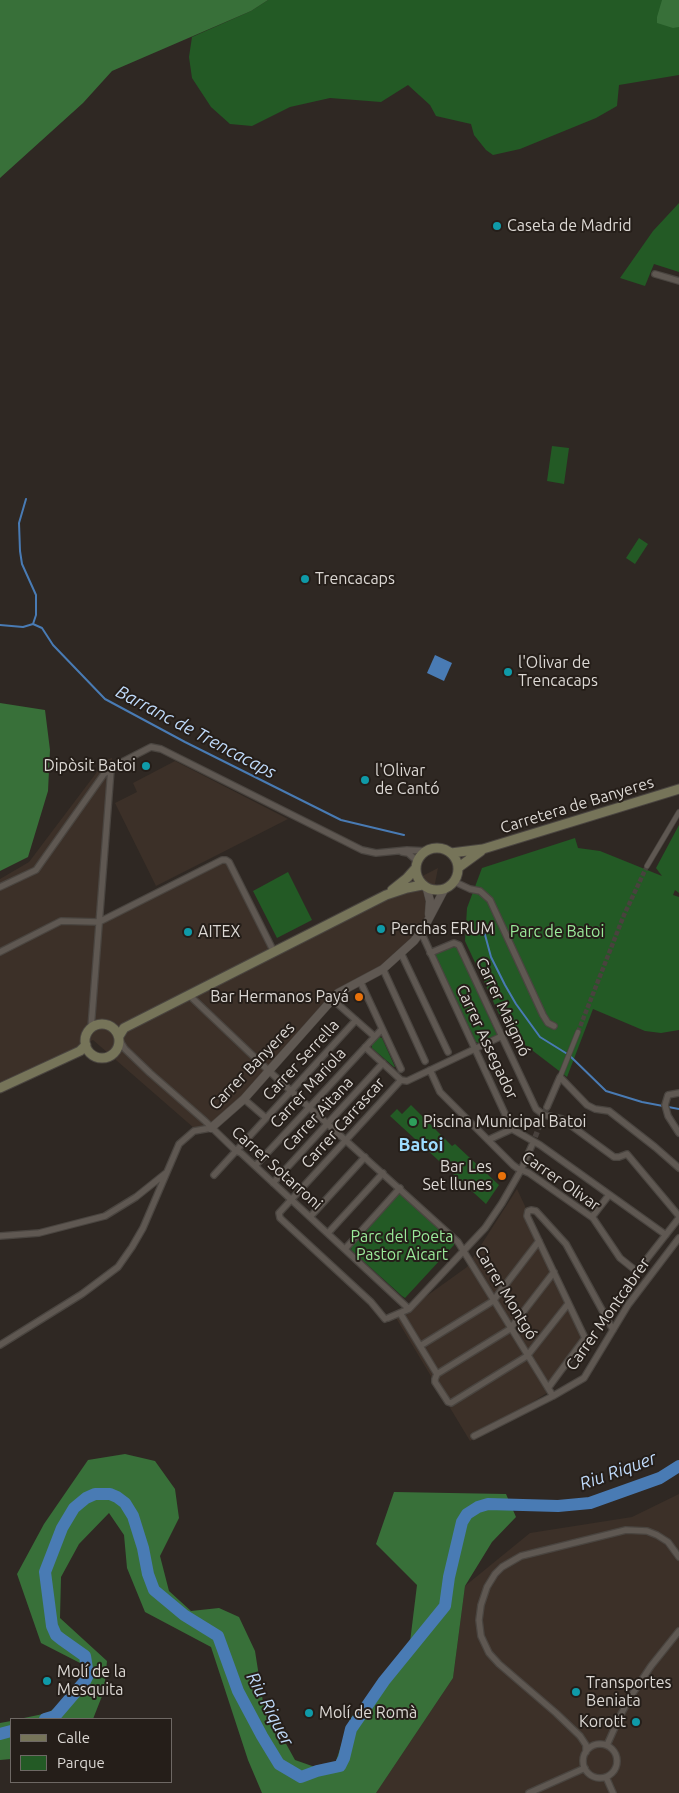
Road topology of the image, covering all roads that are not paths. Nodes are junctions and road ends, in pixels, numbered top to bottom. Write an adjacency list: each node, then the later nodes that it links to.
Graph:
1 (654, 274): 2 (street)
2 (679, 281)
3 (111, 768): 7 (street); 14 (street); 19 (street)
4 (679, 789): 6 (main road, Carretera de Banyeres)
5 (679, 812): 11 (street)
6 (484, 849): 9 (main road, Carretera de Banyeres); 12 (main road, Carretera de Banyeres)
7 (400, 851): 8 (street); 10 (street)
8 (426, 851): 9 (main road); 10 (main road)
9 (451, 853): 12 (main road)
10 (416, 865): 15 (main road); 17 (main road)
11 (647, 866)
12 (459, 867): 13 (main road)
13 (455, 882): 16 (main road); 31 (street)
14 (0, 887)
15 (425, 887): 16 (main road); 17 (main road); 18 (street, Carrer Banyeres)
16 (444, 890): 18 (street, Carrer Banyeres)
17 (386, 895): 22 (main road)
18 (428, 918): 20 (street, Carrer Banyeres)
19 (99, 922): 21 (street); 22 (street); 30 (street)
20 (422, 936): 23 (street, Carrer Banyeres); 24 (street, Carrer Assegador)
21 (0, 952)
22 (274, 952): 27 (main road)
23 (401, 952): 25 (street, Carrer Banyeres); 40 (street)
24 (430, 953): 35 (street, Carrer Maigmó); 38 (street, Carrer Assegador)
25 (383, 969): 26 (street, Carrer Banyeres); 41 (street)
26 (360, 981): 28 (street, Carrer Banyeres); 32 (street)
27 (189, 995): 36 (main road); 45 (street, Carrer Montgó)
28 (332, 999): 29 (street, Carrer Serrella); 45 (street, Carrer Banyeres)
29 (356, 1020): 34 (street, Carrer Serrella); 49 (street, Carrer Serrella)
30 (94, 1024): 36 (main road); 39 (main road)
31 (554, 1026)
32 (382, 1029): 34 (street, Carrer Mariola); 43 (street)
33 (578, 1032): 46 (street)
34 (374, 1036): 37 (street, Carrer Mariola)
35 (502, 1036): 38 (street, Carrer Carrascar); 76 (street, Carrer Maigmó)
36 (120, 1039): 39 (main road); 56 (street, Carrer Sotarroni)
37 (365, 1047): 42 (street); 52 (street, Carrer Mariola)
38 (475, 1048): 44 (street, Carrer Carrascar); 57 (street, Carrer Assegador)
39 (85, 1049): 48 (main road)
40 (448, 1052)
41 (425, 1061)
42 (383, 1063): 47 (street); 55 (street, Carrer Aitana)
43 (401, 1069)
44 (430, 1070): 47 (street, Carrer Carrascar); 60 (street, Carrer Olivar)
45 (269, 1071): 49 (street, Carrer Montgó); 51 (street, Carrer Banyeres)
46 (560, 1077): 53 (street); 65 (street)
47 (401, 1080): 59 (street, Carrer Carrascar)
48 (0, 1088)
49 (291, 1090): 52 (street, Carrer Montgó); 54 (street, Carrer Serrella)
50 (679, 1093): 58 (street)
51 (244, 1099): 54 (street, Carrer Serrella); 56 (street, Carrer Banyeres)
52 (310, 1106): 55 (street, Carrer Montgó); 64 (street, Carrer Mariola)
53 (547, 1107)
54 (266, 1118): 62 (street, Carrer Serrella)
55 (328, 1123): 59 (street, Carrer Montgó); 70 (street, Carrer Aitana)
56 (211, 1128): 62 (street, Carrer Sotarroni); 67 (street, Carrer Banyeres)
57 (512, 1129): 60 (street); 72 (street)
58 (679, 1133)
59 (346, 1140): 63 (street, Carrer Montgó); 73 (street, Carrer Carrascar)
60 (488, 1140): 66 (street, Carrer Olivar)
61 (532, 1145): 66 (street)
62 (236, 1151): 64 (street, Carrer Sotarroni); 69 (street, Carrer Serrella)
63 (365, 1157): 68 (street, Carrer Montgó); 74 (street)
64 (255, 1166): 70 (street, Carrer Sotarroni)
65 (679, 1168)
66 (522, 1170): 75 (street, Carrer Olivar); 83 (street)
67 (167, 1171): 79 (street, Carrer Banyeres); 92 (street)
68 (383, 1173): 71 (street, Carrer Montgó); 77 (street)
69 (214, 1175)
70 (273, 1183): 73 (street, Carrer Sotarroni)
71 (400, 1188): 82 (street); 83 (street, Carrer Montgó)
72 (609, 1195): 75 (street); 78 (street)
73 (292, 1200): 74 (street, Carrer Sotarroni); 89 (street, Carrer Carrascar)
74 (310, 1217): 77 (street, Carrer Sotarroni)
75 (592, 1217): 84 (street, Carrer Olivar)
76 (679, 1217): 78 (street, Carrer Montcabrer)
77 (328, 1233): 82 (street, Carrer Sotarroni)
78 (666, 1235): 84 (street, Carrer Montcabrer)
79 (0, 1236)
80 (679, 1238): 91 (street, Carrer Montcabrer)
81 (539, 1241): 85 (street); 86 (street); 91 (street)
82 (345, 1249): 88 (street, Carrer Sotarroni)
83 (465, 1251): 86 (street, Carrer Montgó); 88 (street)
84 (637, 1270)
85 (554, 1272): 87 (street); 90 (street)
86 (493, 1301): 90 (street, Carrer Montgó); 93 (street)
87 (568, 1304): 94 (street); 96 (street)
88 (409, 1310): 89 (street)
89 (400, 1313): 93 (street)
90 (510, 1329): 94 (street, Carrer Montgó); 95 (street)
91 (613, 1330): 97 (street, Carrer Montcabrer)
92 (0, 1345)
93 (420, 1346): 95 (street)
94 (527, 1356): 95 (street); 96 (street, Carrer Montgó)
95 (437, 1374)
96 (548, 1388): 97 (street, Carrer Montgó)
97 (553, 1396): 98 (street, Carrer Montcabrer)
98 (474, 1436)
99 (679, 1557): 102 (street)
100 (679, 1631): 101 (street)
101 (607, 1745): 102 (street); 104 (street)
102 (586, 1752): 103 (street)
103 (585, 1768): 104 (street); 105 (street)
104 (606, 1777): 106 (street)
105 (529, 1793)
106 (612, 1793)

